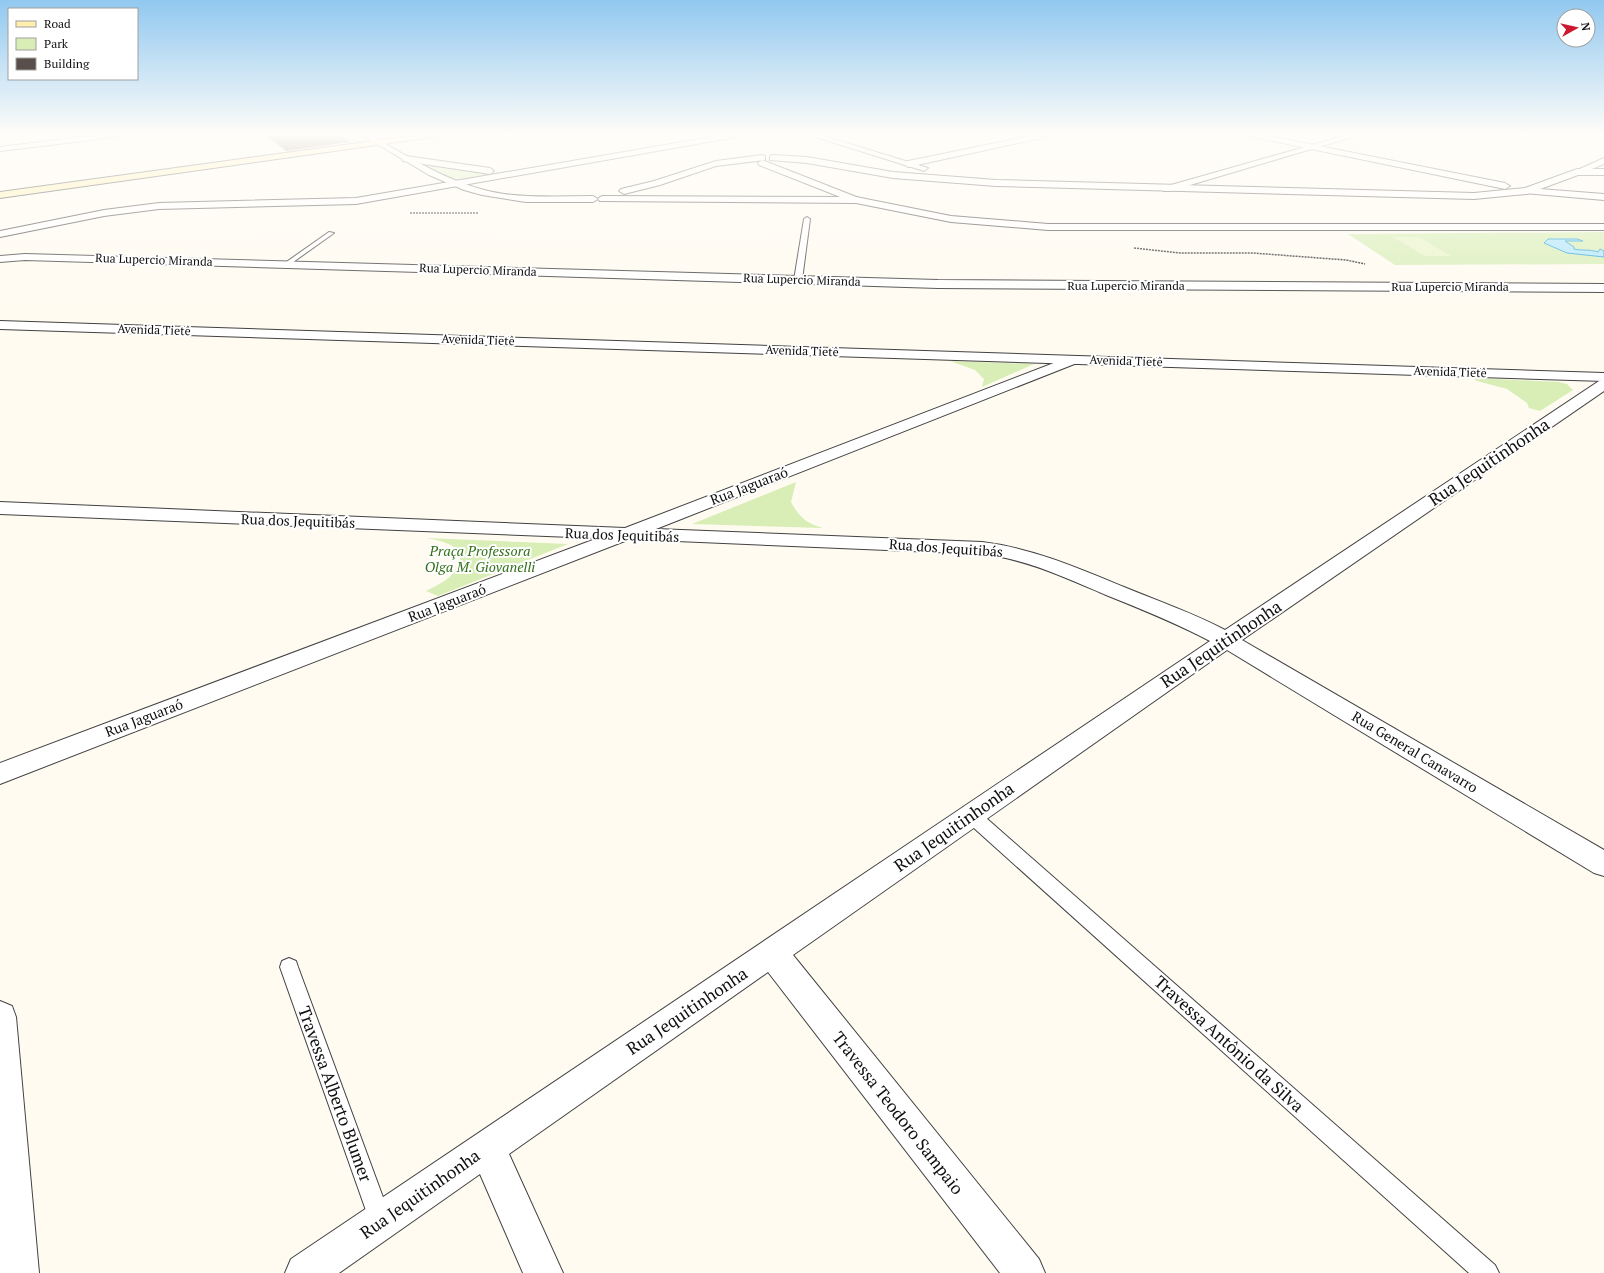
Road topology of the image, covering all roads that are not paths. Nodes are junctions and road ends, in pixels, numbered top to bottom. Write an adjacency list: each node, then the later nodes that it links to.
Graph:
1 (384, 194): 17 (street)
2 (489, 194): 9 (street)
3 (606, 194): 9 (street)
4 (618, 194): 10 (street)
5 (843, 194): 12 (street)
6 (1404, 194): 7 (street)
7 (1499, 194)
8 (1571, 194): 11 (street)
9 (598, 196): 10 (street); 13 (street)
10 (614, 196): 13 (street)
11 (1604, 197)
12 (856, 200): 13 (street); 15 (street)
13 (641, 201)
14 (807, 219): 20 (lane)
15 (1604, 227)
16 (331, 233): 19 (lane)
17 (0, 234)
18 (0, 259): 19 (street, Rua Lupercio Miranda)
19 (287, 264): 20 (street, Rua Lupercio Miranda)
20 (798, 280): 21 (street, Rua Lupercio Miranda)
21 (1604, 288)
22 (0, 325): 23 (street, Avenida Tietê)
23 (1072, 360): 24 (street, Avenida Tietê); 27 (street, Rua Jaguaraó)
24 (1604, 377)
25 (1604, 384): 28 (street, Rua Jequitinhonha)
26 (0, 508): 27 (street, Rua dos Jequitibás)
27 (624, 535): 28 (street, Rua dos Jequitibás); 29 (street, Rua Jaguaraó)
28 (1226, 640): 30 (street, Rua Jequitinhonha); 31 (street, Rua General Canavarro)
29 (0, 774)
30 (971, 815): 32 (street, Rua Jequitinhonha); 42 (lane, Travessa Antônio da Silva)
31 (1604, 864)
32 (772, 953): 36 (street, Rua Jequitinhonha); 41 (street, Travessa Teodoro Sampaio)
33 (289, 967): 37 (lane, Travessa Alberto Blumer)
34 (0, 1017): 35 (street)
35 (3, 1109): 38 (street)
36 (487, 1148): 37 (street, Rua Jequitinhonha); 40 (street)
37 (380, 1221): 39 (street, Rua Jequitinhonha)
38 (19, 1273)
39 (305, 1273)
40 (543, 1273)
41 (1025, 1273)
42 (1487, 1273)

